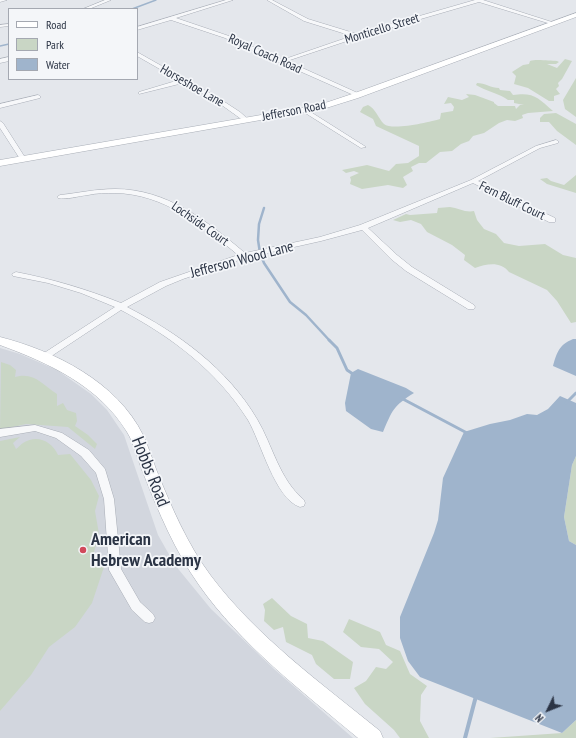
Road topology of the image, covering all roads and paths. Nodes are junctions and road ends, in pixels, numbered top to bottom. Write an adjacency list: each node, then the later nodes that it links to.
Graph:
1 (5, 0): 6 (street)
2 (109, 0): 7 (street)
3 (231, 0): 9 (street)
4 (269, 0): 12 (street)
5 (479, 0): 10 (street); 12 (street, Monticello Street)
6 (0, 1)
7 (88, 8)
8 (576, 15): 10 (street, Jefferson Road)
9 (170, 18): 11 (street); 14 (street, Royal Coach Road)
10 (553, 23): 17 (street, Jefferson Road)
11 (138, 29)
12 (357, 36): 14 (street, Monticello Street)
13 (138, 55): 15 (street, Horseshoe Lane)
14 (283, 61): 17 (street, Royal Coach Road)
15 (183, 81): 16 (street); 21 (street, Horseshoe Lane)
16 (141, 94)
17 (358, 95): 20 (street, Jefferson Road)
18 (38, 97): 19 (street)
19 (0, 106)
20 (304, 110): 21 (street, Jefferson Road); 24 (street)
21 (246, 120): 25 (street, Jefferson Road)
22 (0, 123): 25 (street)
23 (556, 142): 27 (street)
24 (363, 147)
25 (23, 159): 26 (street, Jefferson Road)
26 (0, 163)
27 (473, 181): 29 (street, Fern Bluff Court); 30 (street, Jefferson Wood Lane)
28 (60, 197): 31 (street, Lochside Court)
29 (552, 220)
30 (363, 227): 31 (street, Jefferson Wood Lane); 34 (street)
31 (243, 256): 33 (street, Jefferson Wood Lane)
32 (16, 274): 33 (street)
33 (120, 307): 36 (street, Jefferson Wood Lane); 38 (street)
34 (471, 307)
35 (0, 341): 36 (street, Hobbs Road)
36 (44, 357): 40 (street, Hobbs Road)
37 (0, 433): 39 (street)
38 (300, 503)
39 (149, 618)
40 (373, 738)

